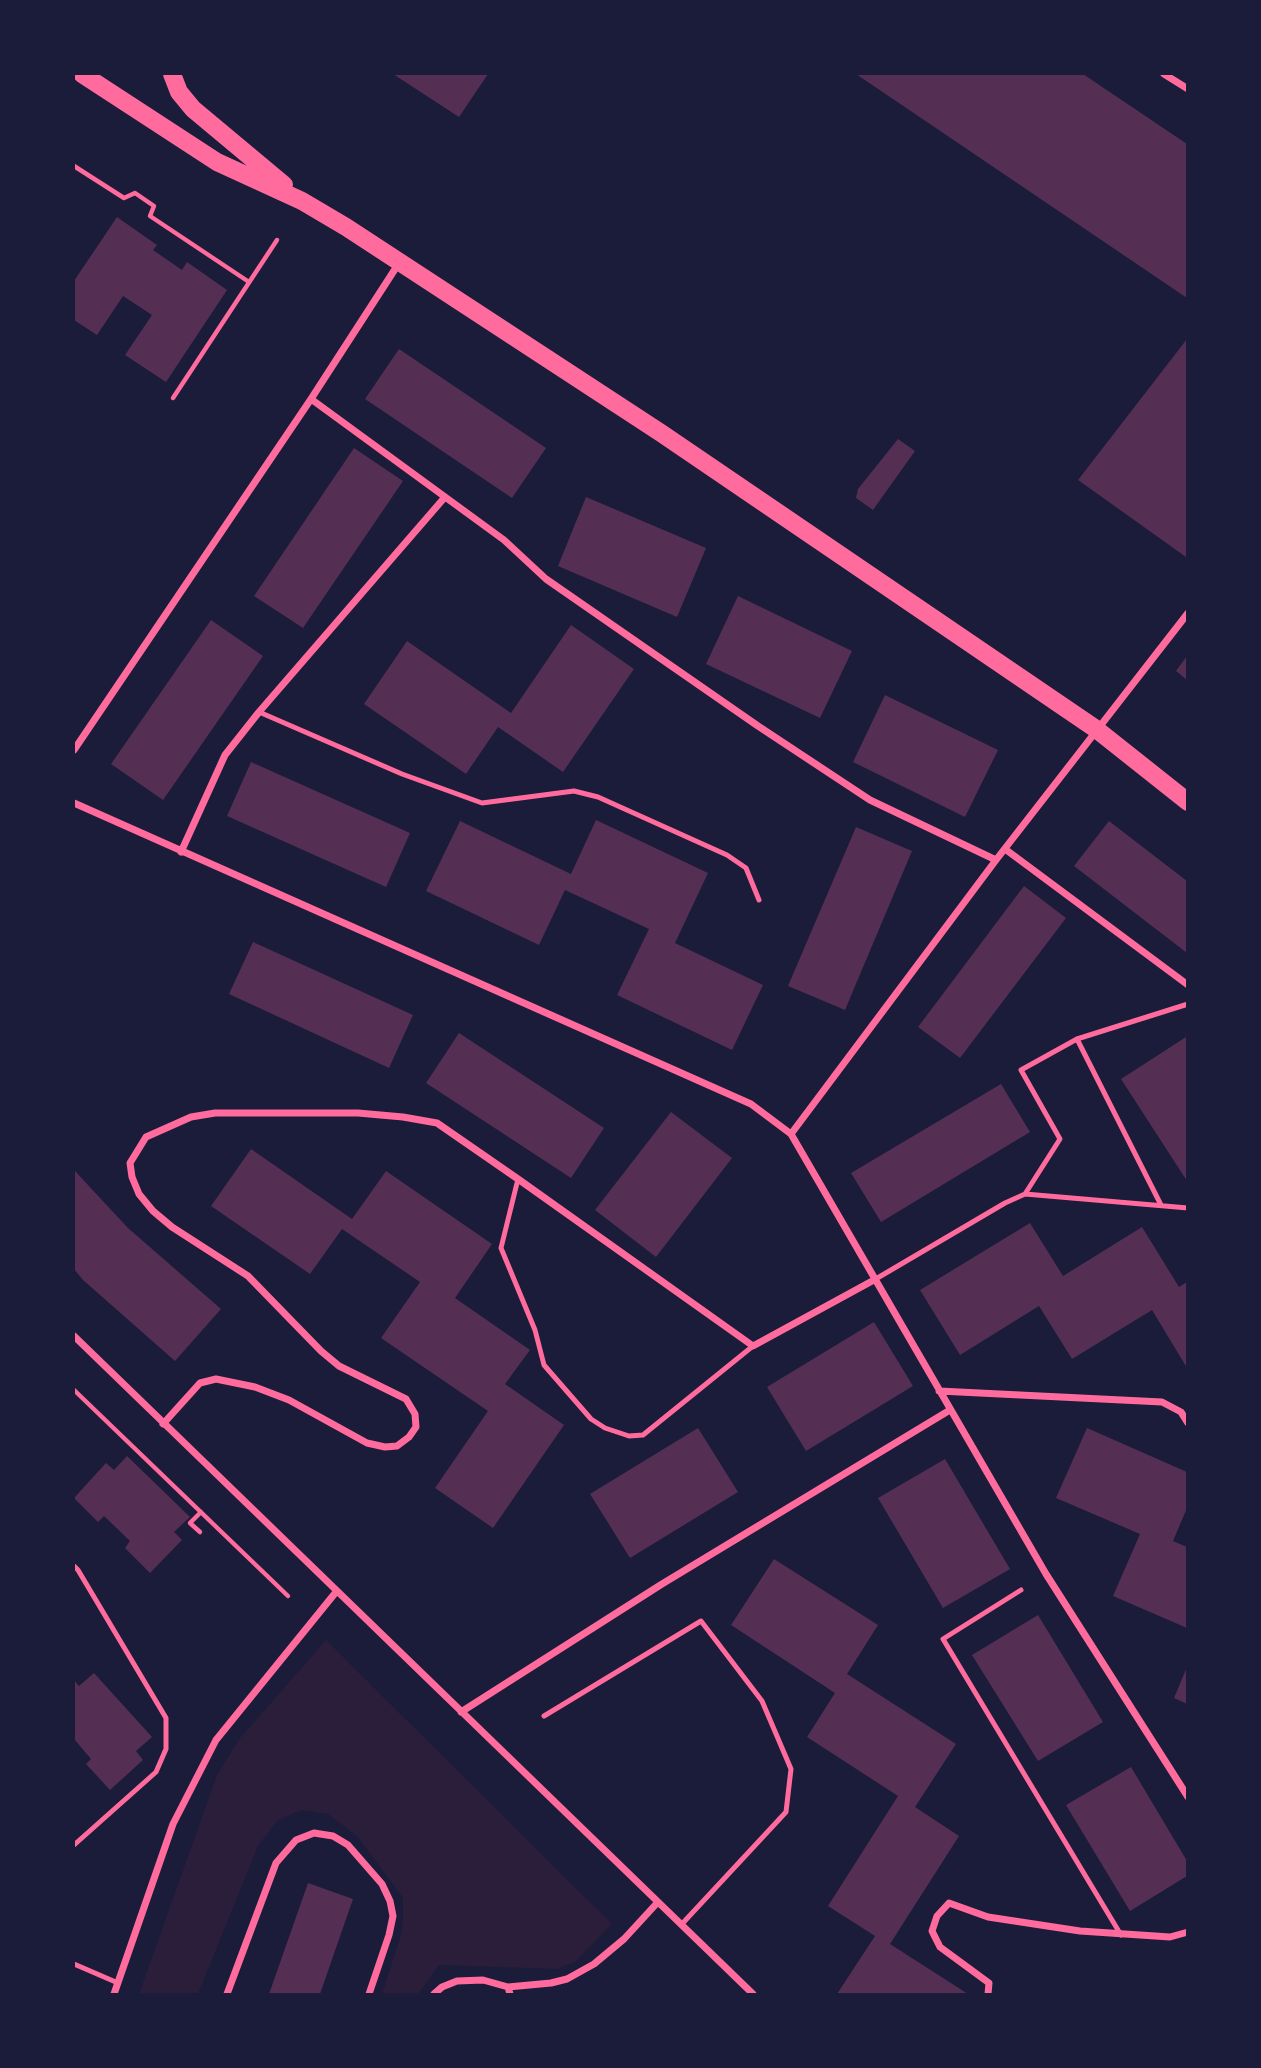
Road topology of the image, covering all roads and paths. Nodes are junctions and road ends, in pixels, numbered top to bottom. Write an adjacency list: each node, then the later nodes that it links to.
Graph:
1 (82, 74): 6 (main road)
2 (172, 74): 6 (main road)
3 (1164, 74): 4 (street)
4 (1188, 89)
5 (74, 166): 9 (path)
6 (302, 201): 8 (main road)
7 (277, 240): 9 (path)
8 (400, 262): 11 (street); 15 (main road)
9 (249, 282): 10 (path)
10 (173, 398)
11 (311, 399): 12 (street); 16 (street)
12 (445, 498): 14 (street); 21 (street)
13 (1188, 613): 15 (street)
14 (259, 712): 20 (street); 22 (lane)
15 (1096, 729): 17 (main road); 19 (street)
16 (74, 750)
17 (1188, 802)
18 (74, 803): 20 (street)
19 (1005, 849): 21 (street); 23 (street)
20 (181, 852): 26 (street)
21 (996, 860): 26 (street)
22 (759, 900)
23 (1188, 985)
24 (1188, 1004): 25 (lane)
25 (1077, 1039): 28 (lane); 29 (lane)
26 (791, 1134): 31 (street)
27 (518, 1178): 33 (street); 33 (lane); 38 (street)
28 (1025, 1194): 29 (lane); 31 (lane)
29 (1161, 1205): 30 (lane)
30 (1188, 1208)
31 (874, 1280): 33 (street); 35 (street)
32 (74, 1336): 38 (street)
33 (753, 1346)
34 (74, 1390): 39 (path)
35 (939, 1391): 36 (street); 37 (street)
36 (950, 1410): 45 (street); 47 (street)
37 (1188, 1423)
38 (163, 1424): 43 (street)
39 (201, 1512): 40 (path); 44 (path)
40 (200, 1532)
41 (74, 1566): 48 (lane)
42 (1021, 1590): 52 (lane)
43 (335, 1592): 45 (street); 54 (street)
44 (288, 1596)
45 (461, 1712): 49 (street)
46 (544, 1716): 50 (lane)
47 (1188, 1797)
48 (74, 1845)
49 (657, 1902): 50 (street); 55 (street)
50 (681, 1925): 60 (street)
51 (1188, 1932): 52 (street)
52 (1121, 1935): 61 (street)
53 (74, 1964): 54 (lane)
54 (118, 1983): 56 (street)
55 (509, 1991): 59 (street)
56 (114, 1994)
57 (227, 1994): 58 (street)
58 (369, 1994)
59 (435, 1994)
60 (753, 1994)
61 (988, 1994)

